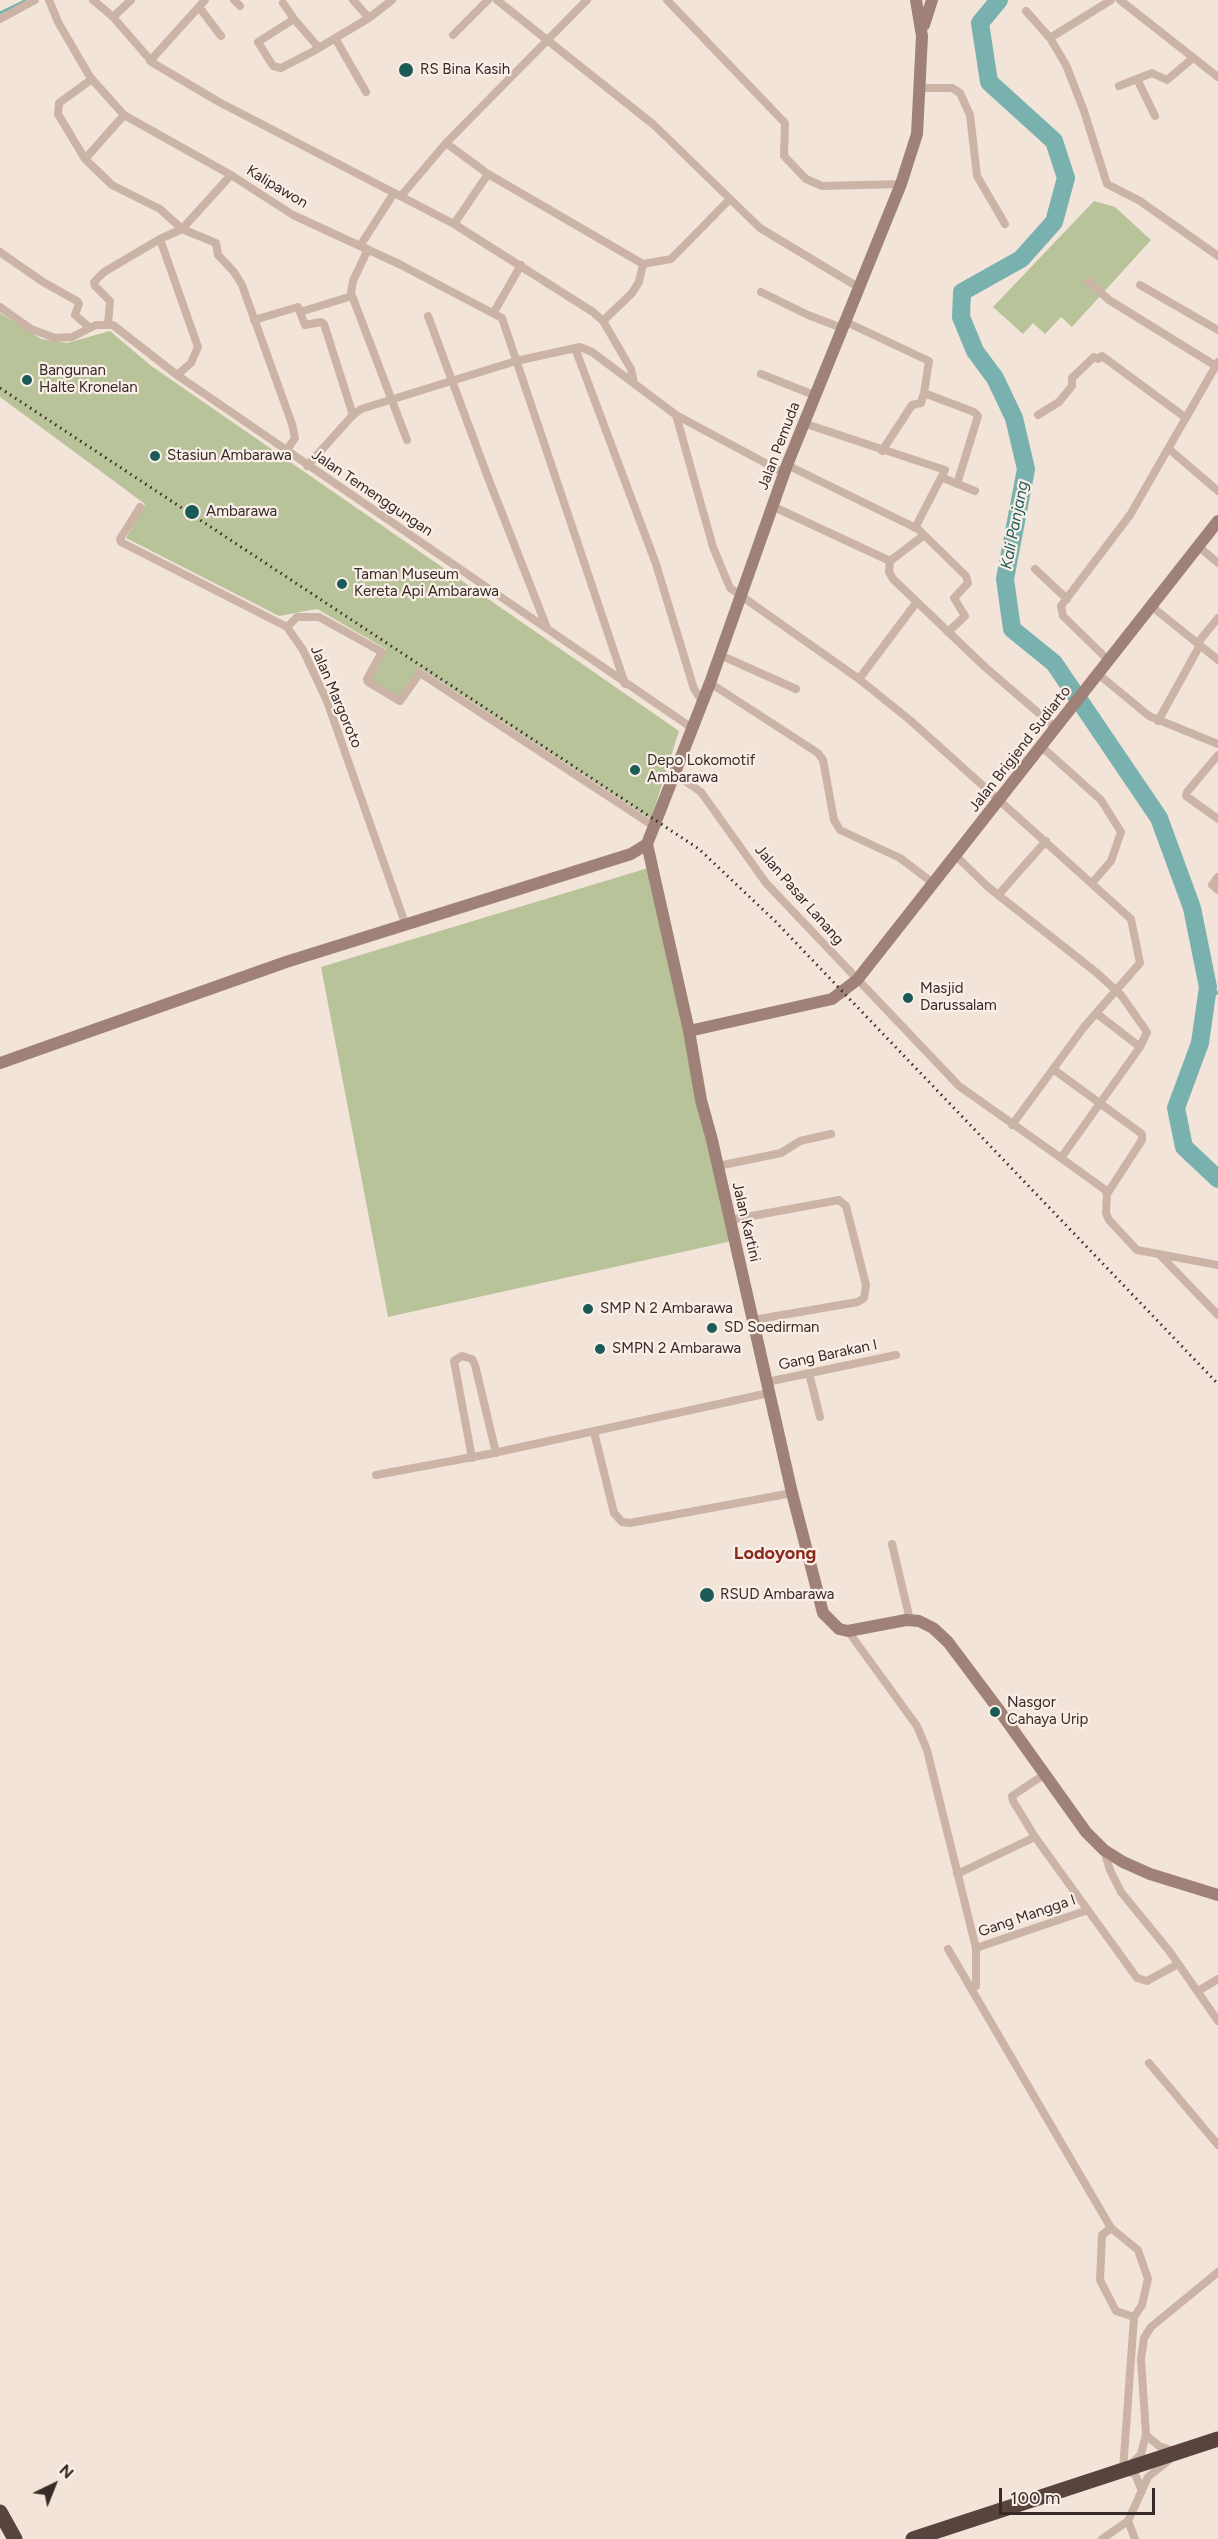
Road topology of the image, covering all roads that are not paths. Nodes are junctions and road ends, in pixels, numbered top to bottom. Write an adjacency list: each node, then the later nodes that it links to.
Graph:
1 (35, 0): 20 (street)
2 (49, 0): 32 (street, Kalipawon)
3 (93, 0): 18 (street)
4 (131, 0): 18 (street)
5 (353, 0): 19 (street)
6 (392, 0): 19 (street)
7 (488, 0): 22 (street)
8 (497, 0): 27 (street)
9 (587, 0): 27 (street)
10 (667, 0): 43 (street)
11 (916, 0): 24 (street)
12 (932, 0): 24 (street)
13 (1111, 0): 26 (street)
14 (1120, 0): 29 (street)
15 (202, 3): 23 (street); 30 (street)
16 (283, 3): 21 (street)
17 (1026, 11): 26 (street)
18 (113, 17): 30 (street)
19 (369, 18): 25 (street)
20 (0, 19)
21 (294, 19): 28 (street); 28 (street)
22 (453, 35)
23 (221, 36)
24 (922, 36): 35 (street, Jalan Pemuda)
25 (335, 38): 28 (street); 36 (street)
26 (1050, 38): 52 (street)
27 (548, 41): 39 (street); 45 (street)
28 (319, 48)
29 (1193, 58): 31 (street); 33 (street)
30 (150, 61): 44 (street)
31 (1218, 77)
32 (92, 79): 37 (street, Kalipawon); 40 (street)
33 (1137, 79): 34 (street); 38 (street)
34 (1119, 86)
35 (921, 88): 43 (street, Jalan Pemuda); 47 (street)
36 (366, 92)
37 (124, 115): 40 (street); 42 (street, Kalipawon)
38 (1155, 116)
39 (446, 143): 41 (street); 44 (street)
40 (85, 159): 48 (street)
41 (488, 174): 46 (street); 53 (street)
42 (231, 175): 48 (street); 50 (street, Kalipawon)
43 (901, 184): 57 (street, Jalan Pemuda)
44 (398, 195): 46 (street); 50 (street)
45 (729, 200): 53 (street); 57 (street)
46 (454, 224): 54 (street)
47 (1005, 224)
48 (182, 229): 49 (street); 64 (street)
49 (160, 239): 66 (street); 74 (street)
50 (364, 248): 59 (street); 62 (street, Kalipawon)
51 (0, 252): 68 (street)
52 (1218, 256)
53 (643, 264): 65 (street)
54 (521, 265): 62 (street); 65 (street)
55 (1088, 281): 72 (street)
56 (1140, 285): 69 (street)
57 (858, 286): 67 (street, Jalan Pemuda)
58 (761, 292): 67 (street)
59 (352, 296): 61 (street); 79 (street)
60 (0, 308): 68 (street)
61 (300, 312): 64 (street); 80 (street)
62 (494, 312): 71 (street)
63 (428, 316): 75 (street)
64 (254, 320): 87 (street)
65 (603, 321): 76 (street)
66 (108, 324): 68 (street); 74 (street, Jalan Temenggungan)
67 (843, 324): 77 (street); 78 (street, Jalan Pemuda)
68 (90, 328)
69 (1218, 330)
70 (575, 348): 71 (street); 76 (street); 121 (street)
71 (516, 361): 75 (street); 119 (street)
72 (1217, 364): 83 (street)
73 (761, 374): 78 (street)
74 (177, 375): 87 (street, Jalan Temenggungan)
75 (452, 380): 79 (street); 110 (street)
76 (634, 383): 81 (street)
77 (924, 393): 88 (street); 92 (street)
78 (814, 394): 84 (street, Jalan Pemuda)
79 (391, 399): 80 (street); 85 (street)
80 (353, 415): 89 (street)
81 (676, 415): 90 (street); 104 (street)
82 (1038, 415): 83 (street)
83 (1186, 418): 86 (street)
84 (803, 423): 88 (street); 90 (street, Jalan Pemuda)
85 (407, 440)
86 (1169, 449): 94 (street); 105 (street)
87 (286, 451): 89 (street, Jalan Temenggungan)
88 (882, 452): 91 (street)
89 (308, 466): 110 (street, Jalan Temenggungan)
90 (785, 469): 95 (street, Jalan Pemuda); 98 (street)
91 (943, 478): 92 (street); 98 (street)
92 (957, 484): 93 (street)
93 (975, 491)
94 (1218, 491)
95 (772, 506): 101 (street); 104 (street, Jalan Pemuda)
96 (140, 507): 109 (street, Jalan Margoroto)
97 (1218, 521): 100 (street, Jalan Brigjend Sudiarto)
98 (915, 528): 99 (street)
99 (923, 536): 101 (street); 111 (street)
100 (1198, 546): 102 (street); 107 (street, Jalan Brigjend Sudiarto)
101 (890, 561): 106 (street)
102 (1218, 563)
103 (1035, 569): 105 (street)
104 (741, 597): 113 (street, Jalan Pemuda); 117 (street)
105 (1067, 599): 114 (street)
106 (916, 603): 111 (street); 117 (street)
107 (1150, 605): 112 (street); 114 (street, Jalan Brigjend Sudiarto)
108 (1218, 618): 112 (street)
109 (287, 627): 131 (street); 140 (street, Jalan Margoroto)
110 (548, 628): 119 (street, Jalan Temenggungan)
111 (948, 632): 123 (street)
112 (1199, 647): 115 (street); 122 (street)
113 (720, 655): 118 (street, Jalan Pemuda); 120 (street)
114 (1107, 659): 116 (street, Jalan Brigjend Sudiarto)
115 (1218, 660)
116 (1097, 673): 122 (street); 123 (street, Jalan Brigjend Sudiarto)
117 (859, 679): 129 (street)
118 (710, 683): 121 (street, Jalan Pemuda); 136 (street)
119 (626, 684): 124 (street, Jalan Temenggungan)
120 (796, 688)
121 (702, 701): 124 (street, Jalan Pemuda)
122 (1158, 721): 125 (street)
123 (1060, 724): 126 (street, Jalan Brigjend Sudiarto)
124 (692, 728): 128 (street, Jalan Pemuda)
125 (1218, 744)
126 (1041, 747): 129 (street, Jalan Brigjend Sudiarto); 137 (street)
127 (1218, 755): 130 (street)
128 (675, 774): 131 (street, Jalan Pemuda); 141 (street, Jalan Pasar Lanang)
129 (999, 801): 132 (street); 134 (street, Jalan Brigjend Sudiarto)
130 (1218, 819)
131 (658, 821): 133 (street, Jalan Pemuda)
132 (1046, 841): 137 (street); 139 (street)
133 (647, 844): 140 (street); 144 (street, Jalan Kartini)
134 (956, 856): 136 (street, Jalan Brigjend Sudiarto); 139 (street)
135 (1218, 877): 138 (street)
136 (933, 883): 141 (street, Jalan Brigjend Sudiarto)
137 (1092, 883): 142 (street)
138 (1218, 890)
139 (999, 894): 142 (street)
140 (406, 926): 146 (street)
141 (857, 980): 144 (street, Jalan Brigjend Sudiarto); 149 (street, Jalan Pasar Lanang)
142 (1115, 989): 143 (street); 145 (street)
143 (1096, 1013): 145 (street); 147 (street)
144 (689, 1031): 152 (street, Jalan Kartini)
145 (1140, 1047): 148 (street)
146 (0, 1063)
147 (1053, 1068): 148 (street); 149 (street)
148 (1100, 1102): 151 (street); 153 (street)
149 (1012, 1125): 151 (street, Jalan Pasar Lanang)
150 (831, 1134): 152 (street)
151 (1060, 1158): 153 (street, Jalan Pasar Lanang)
152 (718, 1166): 154 (street, Jalan Kartini)
153 (1107, 1194): 155 (street)
154 (730, 1220): 158 (street, Jalan Kartini); 158 (street)
155 (1159, 1254): 156 (street); 157 (street)
156 (1218, 1265)
157 (1218, 1315)
158 (753, 1320): 161 (street, Jalan Kartini)
159 (896, 1355): 160 (street, Gang Barakan I)
160 (809, 1373): 161 (street, Gang Barakan I); 162 (street)
161 (768, 1387): 163 (street, Gang Barakan I); 167 (street, Jalan Kartini)
162 (820, 1417)
163 (594, 1432): 164 (street, Gang Barakan I); 167 (street)
164 (496, 1453): 165 (street, Gang Barakan I); 165 (street)
165 (472, 1458): 166 (street, Gang Barakan I)
166 (376, 1475)
167 (792, 1493): 170 (street, Jalan Kartini)
168 (892, 1544): 169 (street)
169 (910, 1620): 170 (street); 171 (street)
170 (848, 1631): 174 (street)
171 (1045, 1774): 172 (street); 173 (street)
172 (1035, 1837): 174 (street); 176 (street)
173 (1104, 1850): 175 (street); 179 (street)
174 (957, 1874): 177 (street)
175 (1218, 1894)
176 (1088, 1910): 177 (street, Gang Mangga I); 179 (street)
177 (976, 1948): 181 (street)
178 (948, 1949): 186 (street)
179 (1178, 1964): 182 (street)
180 (1218, 1978): 182 (street)
181 (976, 1986)
182 (1198, 1991): 183 (street)
183 (1218, 2021)
184 (1149, 2063): 185 (street)
185 (1218, 2145)
186 (1111, 2228): 188 (street); 188 (street)
187 (1218, 2272): 189 (street)
188 (1134, 2317): 192 (street)
189 (1146, 2434): 191 (street); 192 (street)
190 (1218, 2439): 191 (highway)
191 (1185, 2449): 192 (highway); 193 (street)
192 (1123, 2470): 193 (street); 197 (highway)
193 (1142, 2491): 195 (street)
194 (0, 2512): 196 (highway)
195 (1128, 2521): 198 (street); 199 (street)
196 (15, 2539)
197 (913, 2539)
198 (1102, 2539)
199 (1135, 2539)

